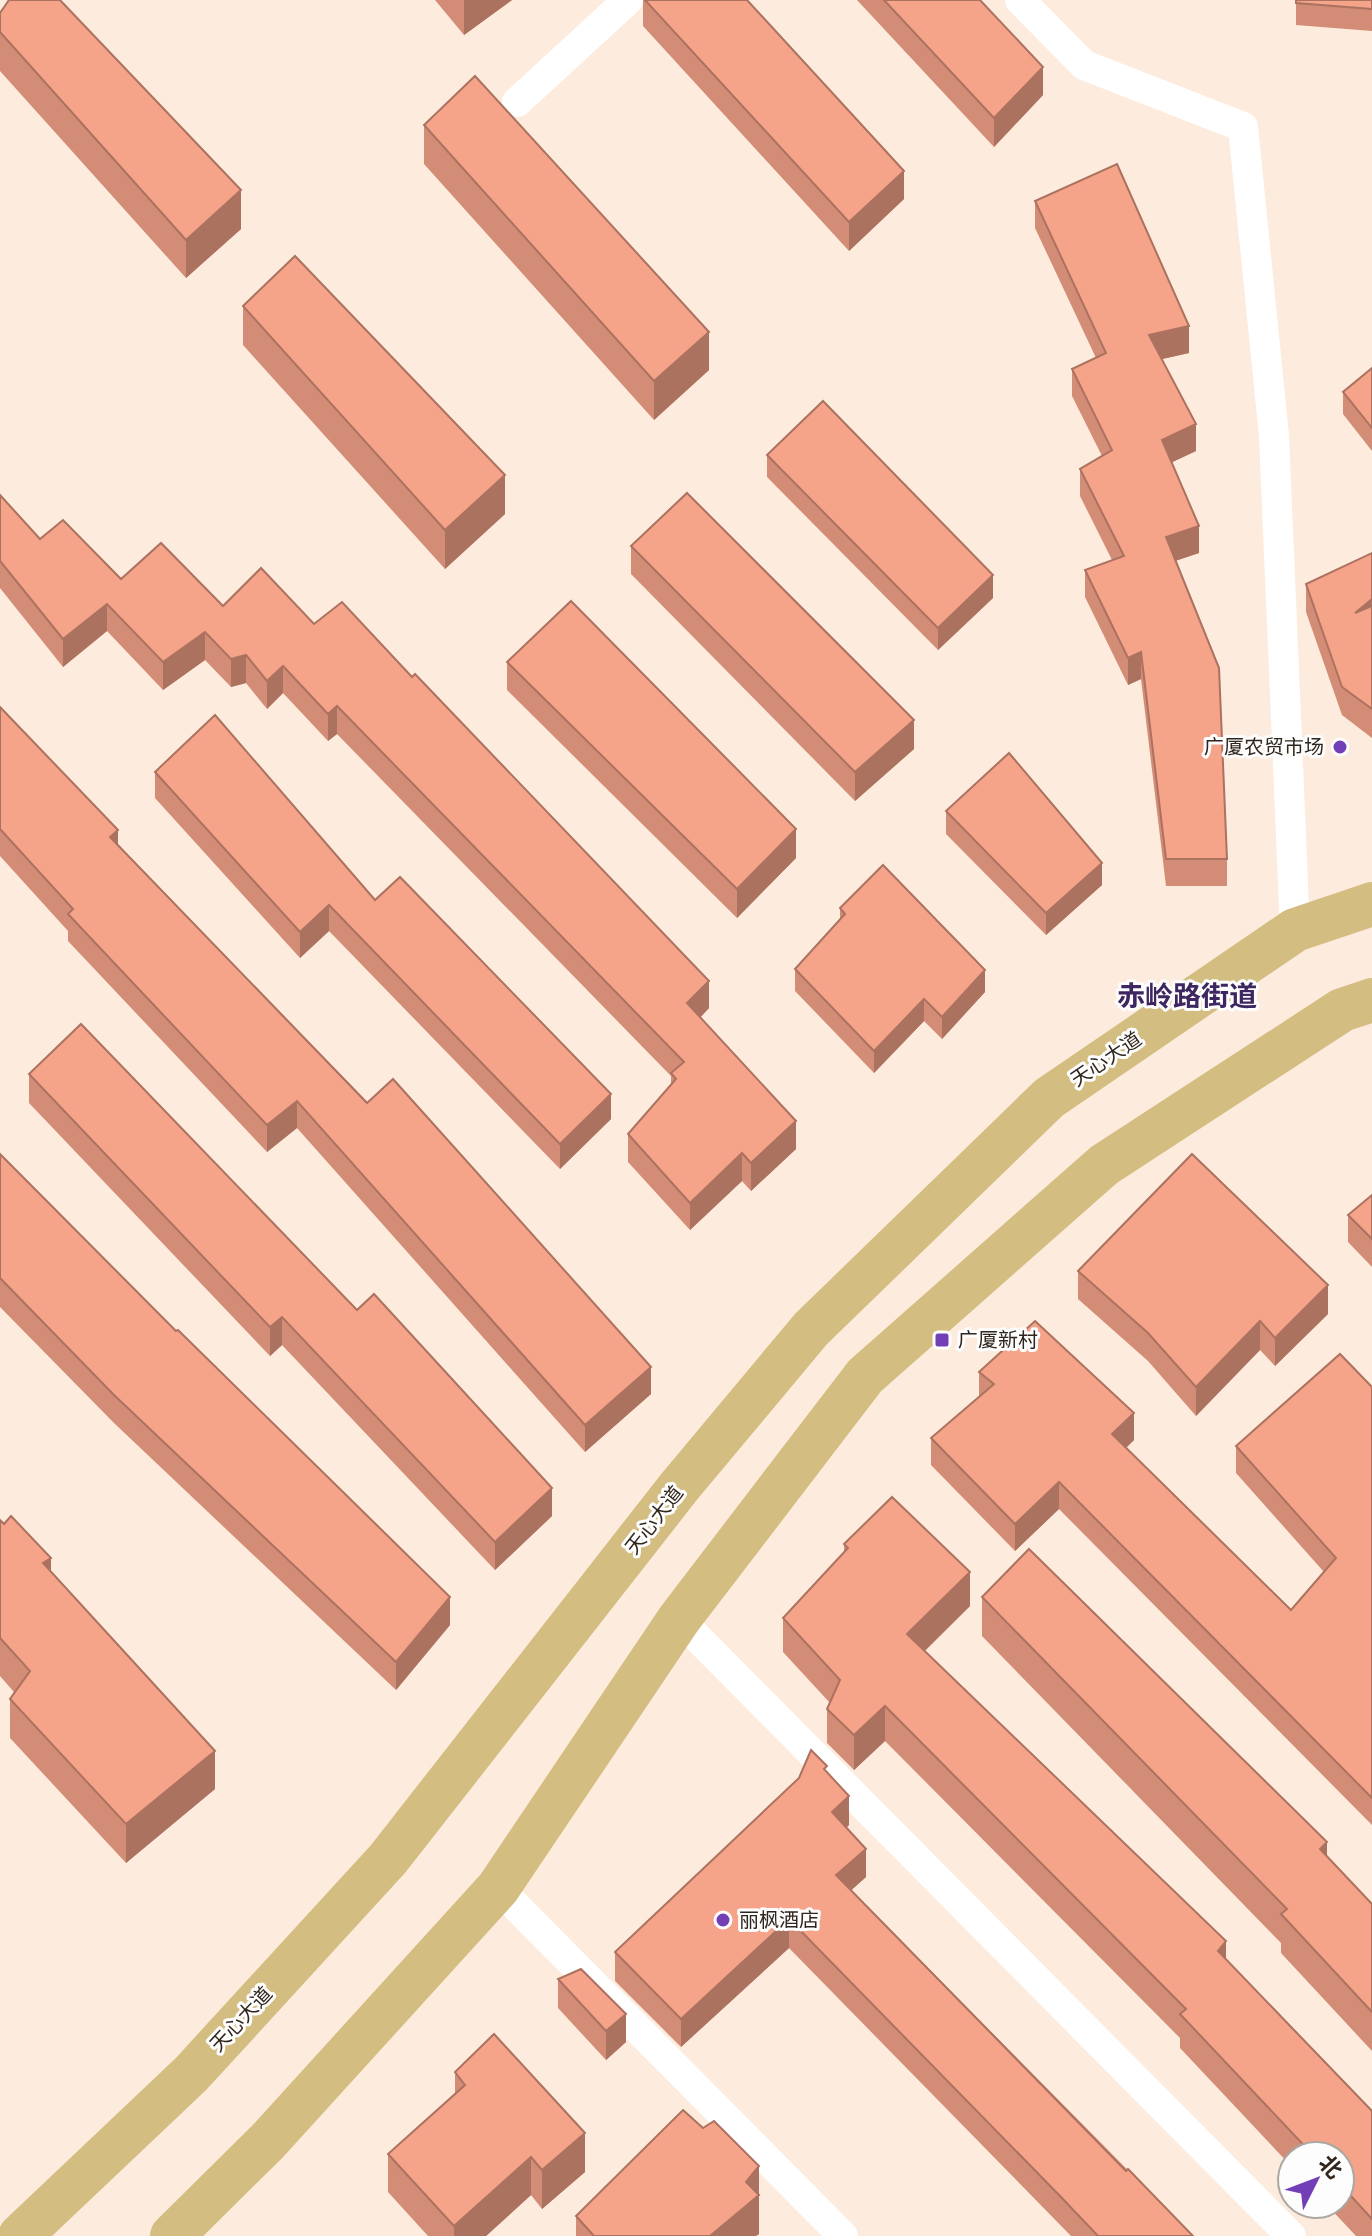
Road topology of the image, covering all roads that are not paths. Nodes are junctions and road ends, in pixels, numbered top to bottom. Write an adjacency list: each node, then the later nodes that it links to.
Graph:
1 (628, 0): 3 (street)
2 (1020, 0): 5 (street)
3 (517, 102)
4 (1372, 904): 5 (main road, 天心大道)
5 (1295, 930): 9 (main road, 天心大道)
6 (1372, 1000): 7 (main road)
7 (679, 1619): 8 (main road); 12 (street)
8 (498, 1888): 10 (main road); 11 (street)
9 (20, 2236)
10 (172, 2236)
11 (843, 2236)
12 (1291, 2236)

